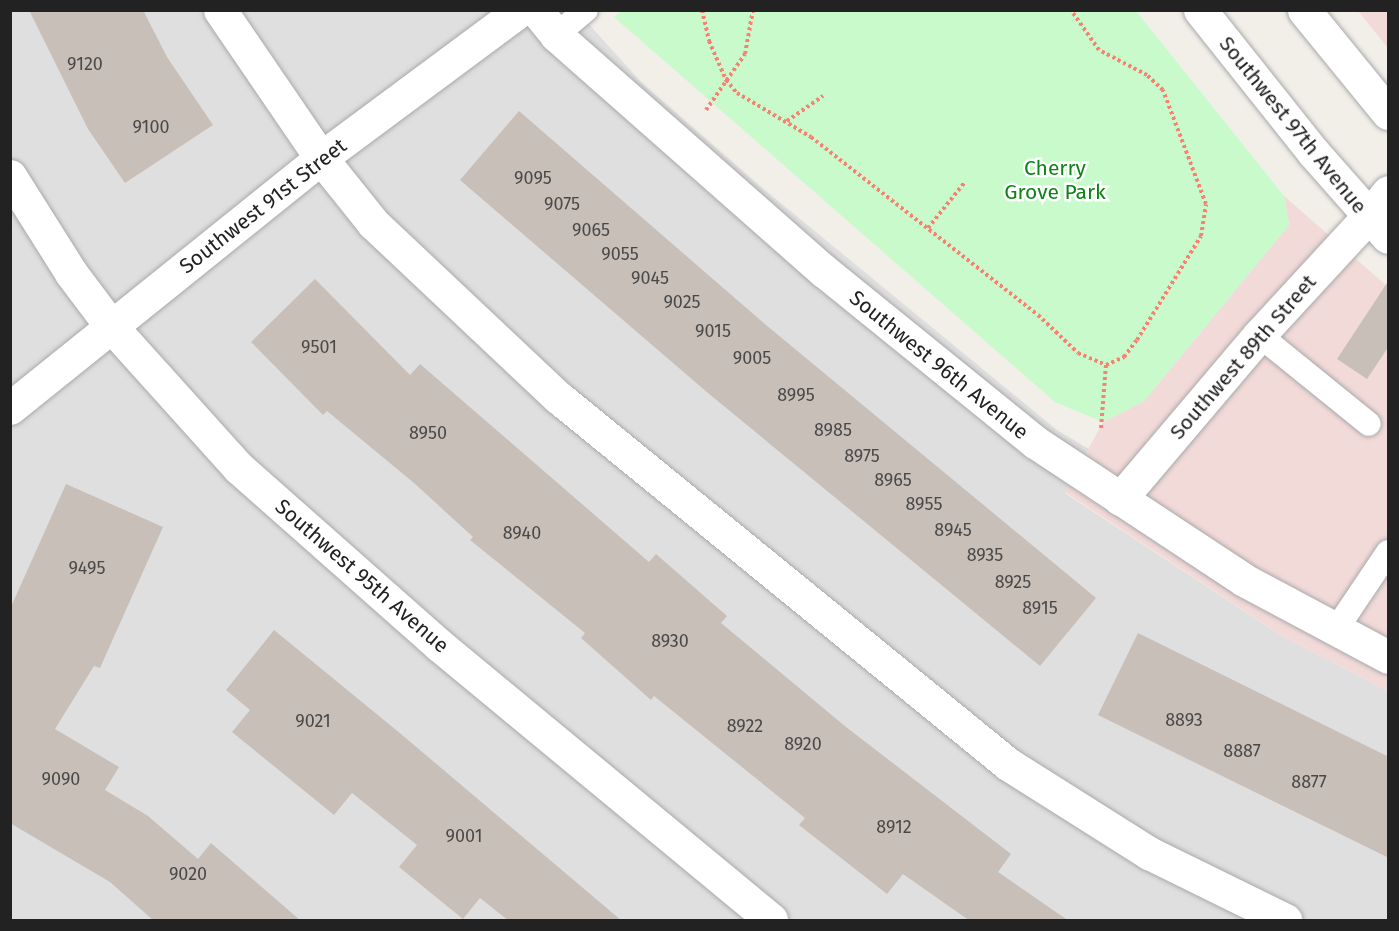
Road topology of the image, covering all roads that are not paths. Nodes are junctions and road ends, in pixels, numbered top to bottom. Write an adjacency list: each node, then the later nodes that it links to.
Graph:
1 (220, 10): 8 (street)
2 (520, 10): 8 (street, Southwest 91st Street)
3 (586, 10): 6 (lane)
4 (1200, 10): 11 (street, Southwest 97th Avenue)
5 (1304, 10): 7 (street)
6 (546, 23): 16 (street, Southwest 96th Avenue)
7 (1389, 113)
8 (321, 158): 12 (street, Southwest 91st Street); 21 (street)
9 (10, 176): 12 (street, Southwest 95th Avenue)
10 (1389, 192): 11 (street, Southwest 89th Street)
11 (1378, 227): 13 (street, Southwest 89th Street)
12 (111, 326): 14 (street, Southwest 91st Street); 20 (street, Southwest 95th Avenue)
13 (1259, 335): 15 (lane); 16 (street, Southwest 89th Street)
14 (10, 408)
15 (1369, 424)
16 (1120, 499): 18 (street, Southwest 96th Avenue)
17 (1389, 552): 18 (lane)
18 (1335, 631): 19 (street, Southwest 96th Avenue)
19 (1389, 657)
20 (771, 921)
21 (1286, 921)

